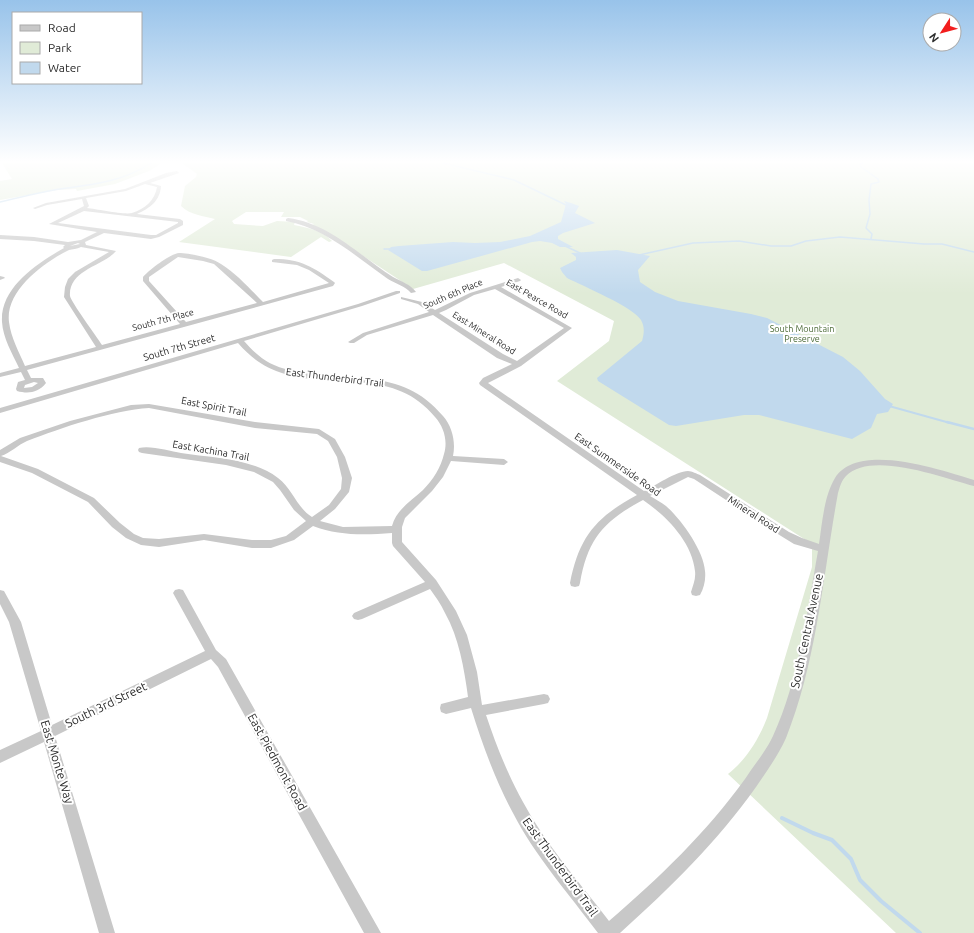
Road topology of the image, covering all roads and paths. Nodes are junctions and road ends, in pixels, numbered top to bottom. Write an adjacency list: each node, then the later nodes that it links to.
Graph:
1 (39, 207): 4 (street)
2 (86, 207): 5 (street)
3 (148, 207): 6 (street)
4 (35, 208)
5 (83, 209): 6 (street); 8 (street)
6 (131, 215): 8 (street)
7 (288, 220): 15 (street, East Mineral Road)
8 (103, 231): 10 (street)
9 (0, 237): 11 (street)
10 (82, 244): 11 (street); 23 (street)
11 (68, 246): 25 (street)
12 (274, 261): 18 (street, South 7th Place)
13 (518, 280): 14 (street, South 6th Place)
14 (495, 286): 19 (street, South 6th Place); 24 (street, East Pearce Road)
15 (402, 293): 16 (street, South 7th Street); 17 (street, East Mineral Road); 21 (street, South 7th Street)
16 (414, 293): 17 (street, East Mineral Road)
17 (420, 303): 19 (street, East Mineral Road)
18 (262, 304): 20 (street, South 7th Place); 20 (street)
19 (434, 312): 22 (street, South 6th Place); 24 (street, East Mineral Road)
20 (185, 325): 23 (street, South 7th Place)
21 (239, 340): 29 (street, South 7th Street); 33 (street, East Thunderbird Trail)
22 (352, 342)
23 (100, 347): 25 (street, South 7th Place)
24 (518, 364): 37 (street, East Summerside Road)
25 (23, 369): 26 (street, South 7th Place); 27 (street)
26 (0, 375)
27 (29, 381): 28 (street); 28 (street)
28 (32, 390): 29 (street)
29 (38, 400): 30 (street, South 7th Street)
30 (0, 411)
31 (142, 450): 38 (street, East Kachina Trail)
32 (0, 454): 38 (street, East Spirit Trail)
33 (447, 458): 35 (street); 39 (street, East Thunderbird Trail)
34 (0, 459): 38 (street)
35 (504, 462)
36 (974, 483): 40 (street, South Central Avenue)
37 (645, 496): 40 (street, Mineral Road); 42 (street); 43 (street, East Summerside Road)
38 (312, 521): 39 (street, East Kachina Trail)
39 (397, 529): 41 (street, East Thunderbird Trail)
40 (823, 549): 55 (street, South Central Avenue)
41 (432, 583): 46 (street); 49 (street, East Thunderbird Trail)
42 (574, 583)
43 (696, 592)
44 (179, 593): 47 (street, East Piedmont Road)
45 (0, 594): 51 (street, East Monte Way)
46 (358, 616)
47 (212, 652): 51 (street, South 3rd Street); 54 (street, East Piedmont Road)
48 (544, 699): 49 (street)
49 (477, 706): 50 (street); 55 (street, East Thunderbird Trail)
50 (446, 708)
51 (48, 733): 52 (street, South 3rd Street); 53 (street, East Monte Way)
52 (0, 757)
53 (107, 933)
54 (373, 933)
55 (608, 933)

